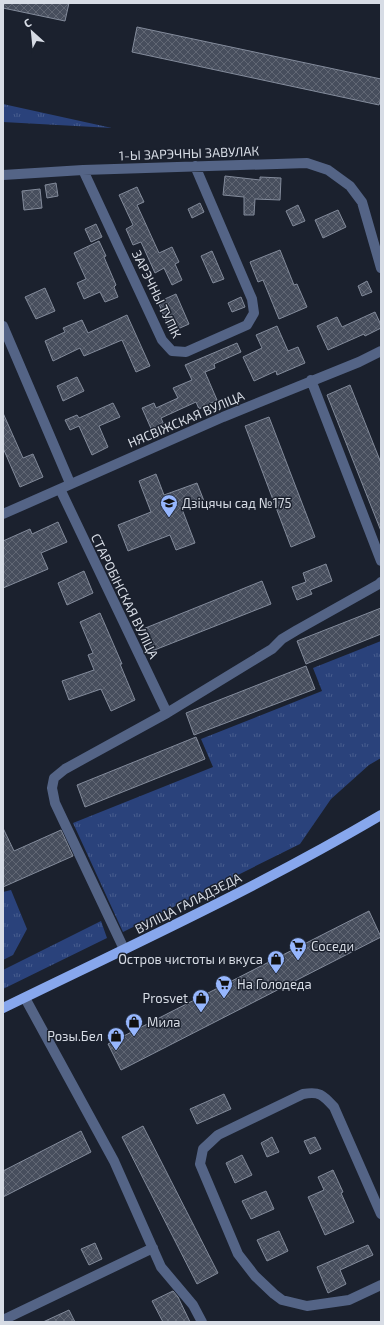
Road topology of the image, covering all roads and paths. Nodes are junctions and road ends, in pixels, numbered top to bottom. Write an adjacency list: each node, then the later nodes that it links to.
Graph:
1 (195, 166): 2 (street, 1-Ы ЗАРЭЧНЫ ЗАВУЛАК); 2 (street, ЗАРЭЧНЫ ТУПІК); 4 (street, 1-Ы ЗАРЭЧНЫ ЗАВУЛАК)
2 (83, 170): 3 (street, 1-Ы ЗАРЭЧНЫ ЗАВУЛАК)
3 (3, 175)
4 (381, 268)
5 (3, 326): 8 (street)
6 (381, 351): 7 (street, НЯСВІЖСКАЯ ВУЛІЦА)
7 (311, 380): 8 (street, НЯСВІЖСКАЯ ВУЛІЦА); 11 (street)
8 (70, 483): 9 (street, НЯСВІЖСКАЯ ВУЛІЦА)
9 (60, 489): 10 (street, НЯСВІЖСКАЯ ВУЛІЦА); 13 (street, СТАРОБІНСКАЯ ВУЛІЦА)
10 (3, 514)
11 (381, 560)
12 (381, 582): 13 (street)
13 (167, 713): 15 (street)
14 (381, 815): 15 (main road, ВУЛІЦА ГАЛАДЗЕДА)
15 (124, 949): 16 (main road, ВУЛІЦА ГАЛАДЗЕДА)
16 (25, 998): 17 (main road, ВУЛІЦА ГАЛАДЗЕДА); 19 (street)
17 (3, 1008)
18 (381, 1214): 20 (street)
19 (153, 1248): 21 (street); 22 (street)
20 (381, 1285)
21 (3, 1320)
22 (202, 1322)

